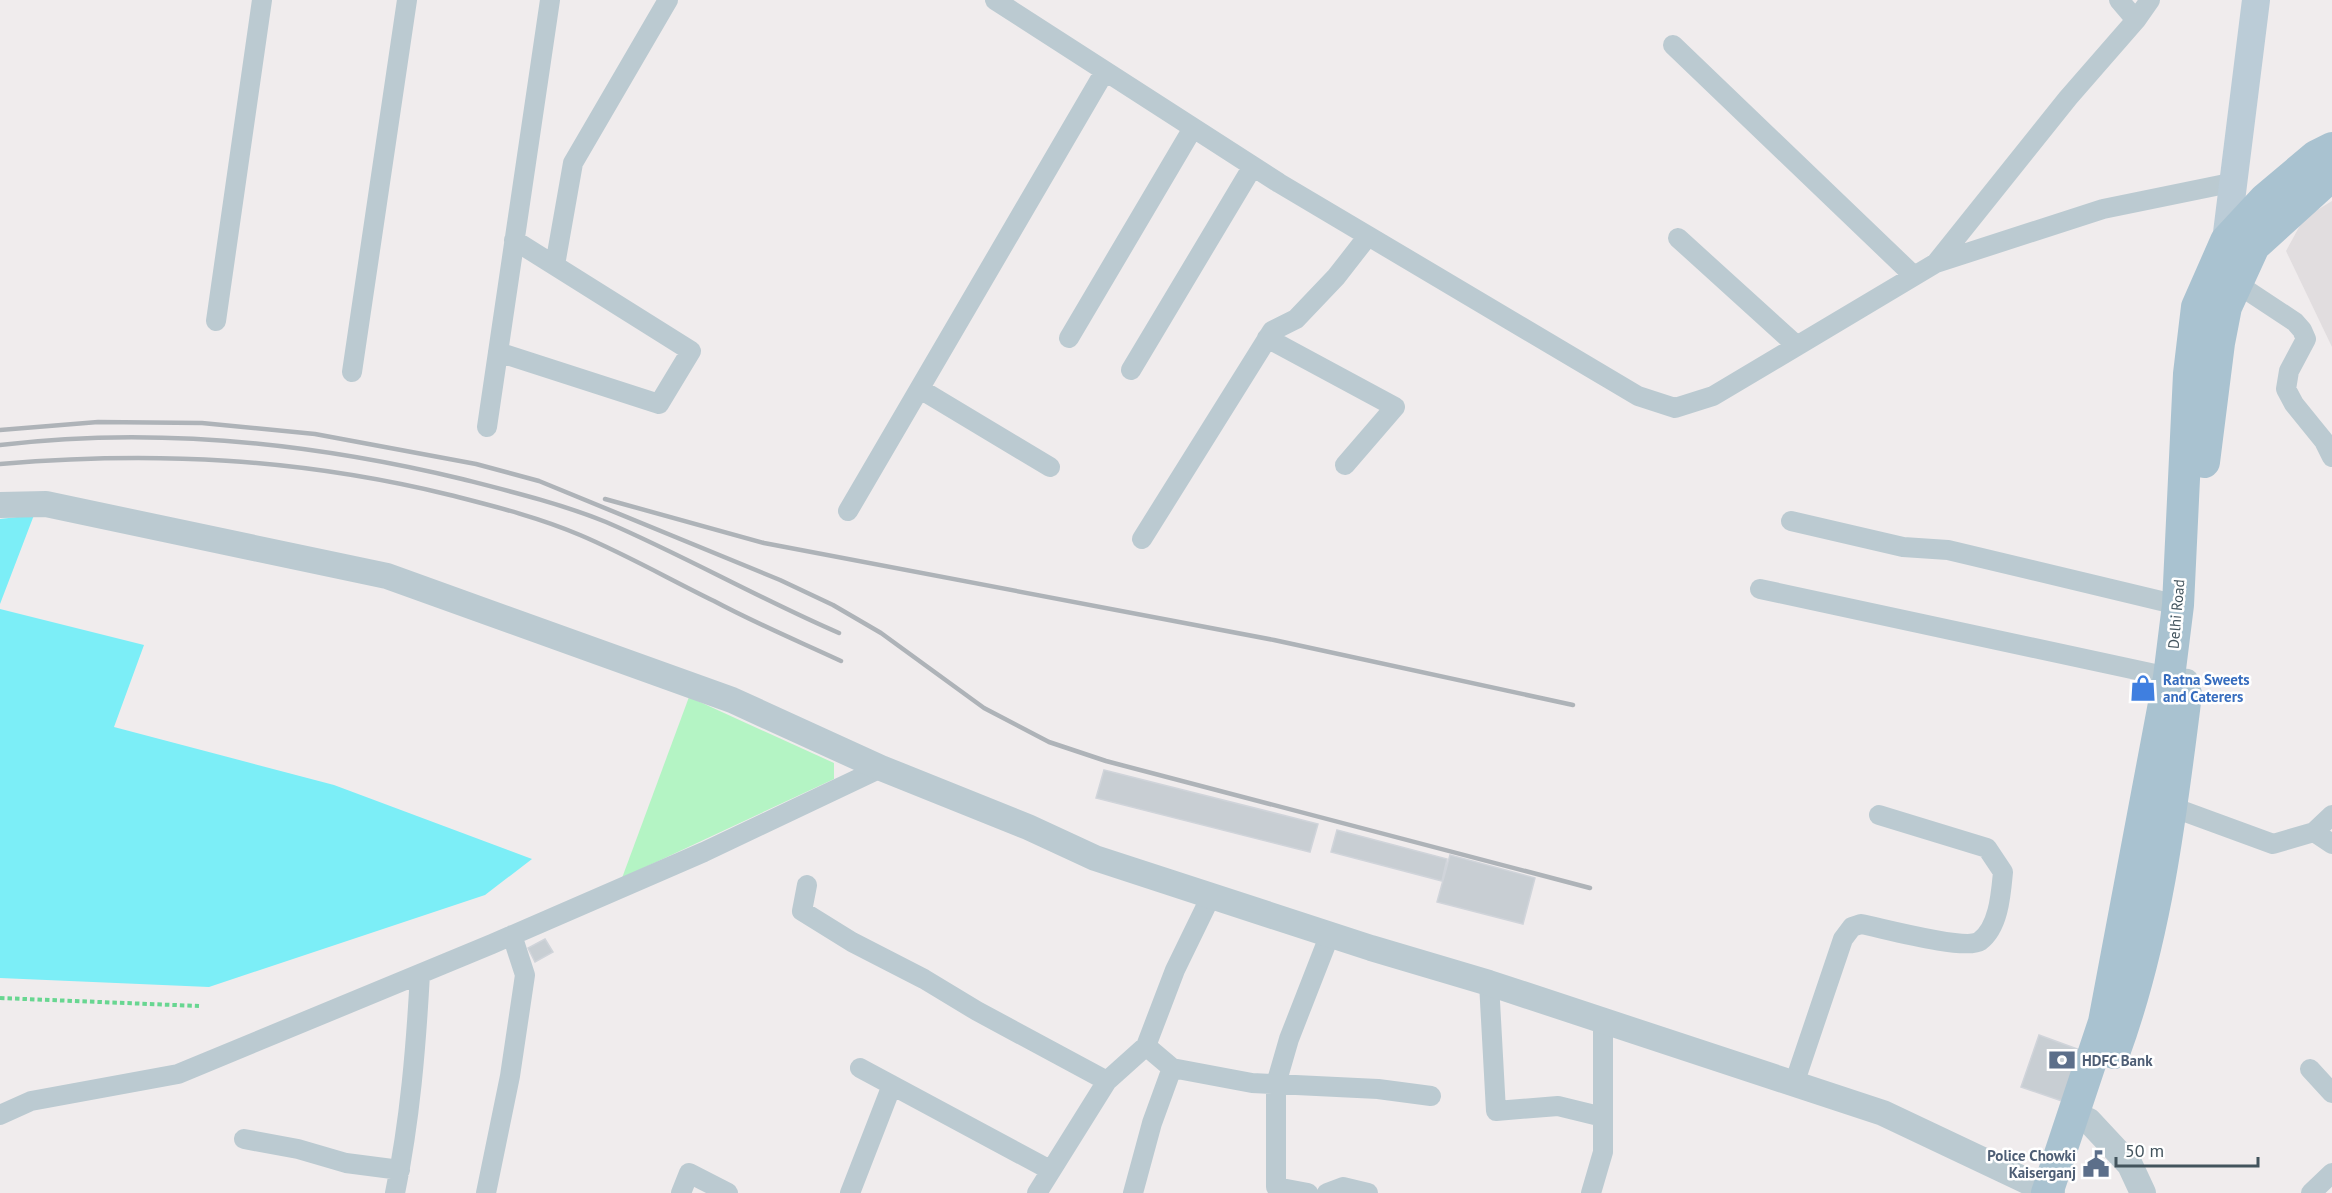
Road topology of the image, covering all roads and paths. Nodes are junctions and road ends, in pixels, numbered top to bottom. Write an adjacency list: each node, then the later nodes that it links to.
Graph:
1 (262, 0): 25 (street)
2 (407, 0): 31 (street)
3 (550, 0): 19 (street)
4 (668, 0): 22 (street)
5 (994, 0): 11 (street)
6 (2119, 0): 9 (street)
7 (2150, 0): 9 (street)
8 (2256, 0): 16 (main road)
9 (2136, 20): 21 (street)
10 (1673, 45): 23 (street)
11 (1105, 71): 12 (street); 32 (street)
12 (1193, 128): 14 (street); 26 (street)
13 (2332, 148): 20 (main road, Delhi Road)
14 (1253, 166): 17 (street); 30 (street)
15 (2332, 176): 20 (main road)
16 (2235, 182): 20 (main road); 21 (street)
17 (1368, 236): 27 (street); 28 (street)
18 (1678, 238): 28 (street)
19 (514, 240): 22 (street); 29 (street)
20 (2240, 243): 24 (main road); 42 (main road, Delhi Road)
21 (1936, 263): 23 (street)
22 (555, 265): 29 (street)
23 (1914, 276): 28 (street)
24 (2236, 284): 34 (street); 43 (main road)
25 (216, 321)
26 (1069, 338)
27 (1267, 338): 35 (street); 40 (street)
28 (1797, 346)
29 (498, 352): 33 (street)
30 (1131, 370)
31 (352, 372)
32 (920, 389): 36 (street); 38 (street)
33 (487, 428)
34 (2332, 457)
35 (1345, 465)
36 (1050, 467)
37 (0, 505): 44 (street)
38 (848, 511)
39 (1791, 521): 42 (street)
40 (1143, 539)
41 (1760, 590): 43 (street)
42 (2178, 605): 43 (main road, Delhi Road)
43 (2178, 678): 45 (main road, Delhi Road); 54 (main road, Delhi Road)
44 (881, 768): 51 (street); 53 (street)
45 (2172, 807): 48 (street); 54 (main road, Delhi Road)
46 (1879, 815): 65 (street)
47 (2332, 815): 48 (street)
48 (2314, 832): 49 (street)
49 (2332, 844)
50 (807, 885): 64 (street)
51 (1211, 896): 52 (street); 60 (street)
52 (1330, 934): 56 (street); 66 (street)
53 (513, 935): 55 (street); 79 (street)
54 (2133, 936): 72 (main road, Delhi Road)
55 (420, 974): 70 (street); 74 (street)
56 (1489, 983): 59 (street); 71 (street)
57 (0, 998): 58 (path)
58 (199, 1006)
59 (1603, 1020): 65 (street); 71 (street)
60 (1146, 1046): 62 (street); 64 (street)
61 (860, 1068): 67 (street)
62 (1172, 1068): 66 (street); 84 (street)
63 (2310, 1069): 68 (street)
64 (1107, 1081): 75 (street)
65 (1794, 1083): 77 (street)
66 (1276, 1084): 69 (street); 85 (street)
67 (892, 1085): 75 (street); 82 (street)
68 (2332, 1093)
69 (1431, 1096)
70 (0, 1115)
71 (1603, 1117): 88 (street)
72 (2081, 1118): 77 (main road, Delhi Road); 89 (street)
73 (244, 1139): 74 (street)
74 (400, 1170): 78 (street)
75 (1050, 1170): 83 (street)
76 (2332, 1173): 90 (street)
77 (2052, 1192)
78 (395, 1193)
79 (486, 1193)
80 (681, 1193): 81 (street)
81 (728, 1193)
82 (850, 1193)
83 (1037, 1193)
84 (1133, 1193)
85 (1308, 1193)
86 (1327, 1193): 87 (street)
87 (1368, 1193)
88 (1591, 1193)
89 (2143, 1193)
90 (2311, 1193)

